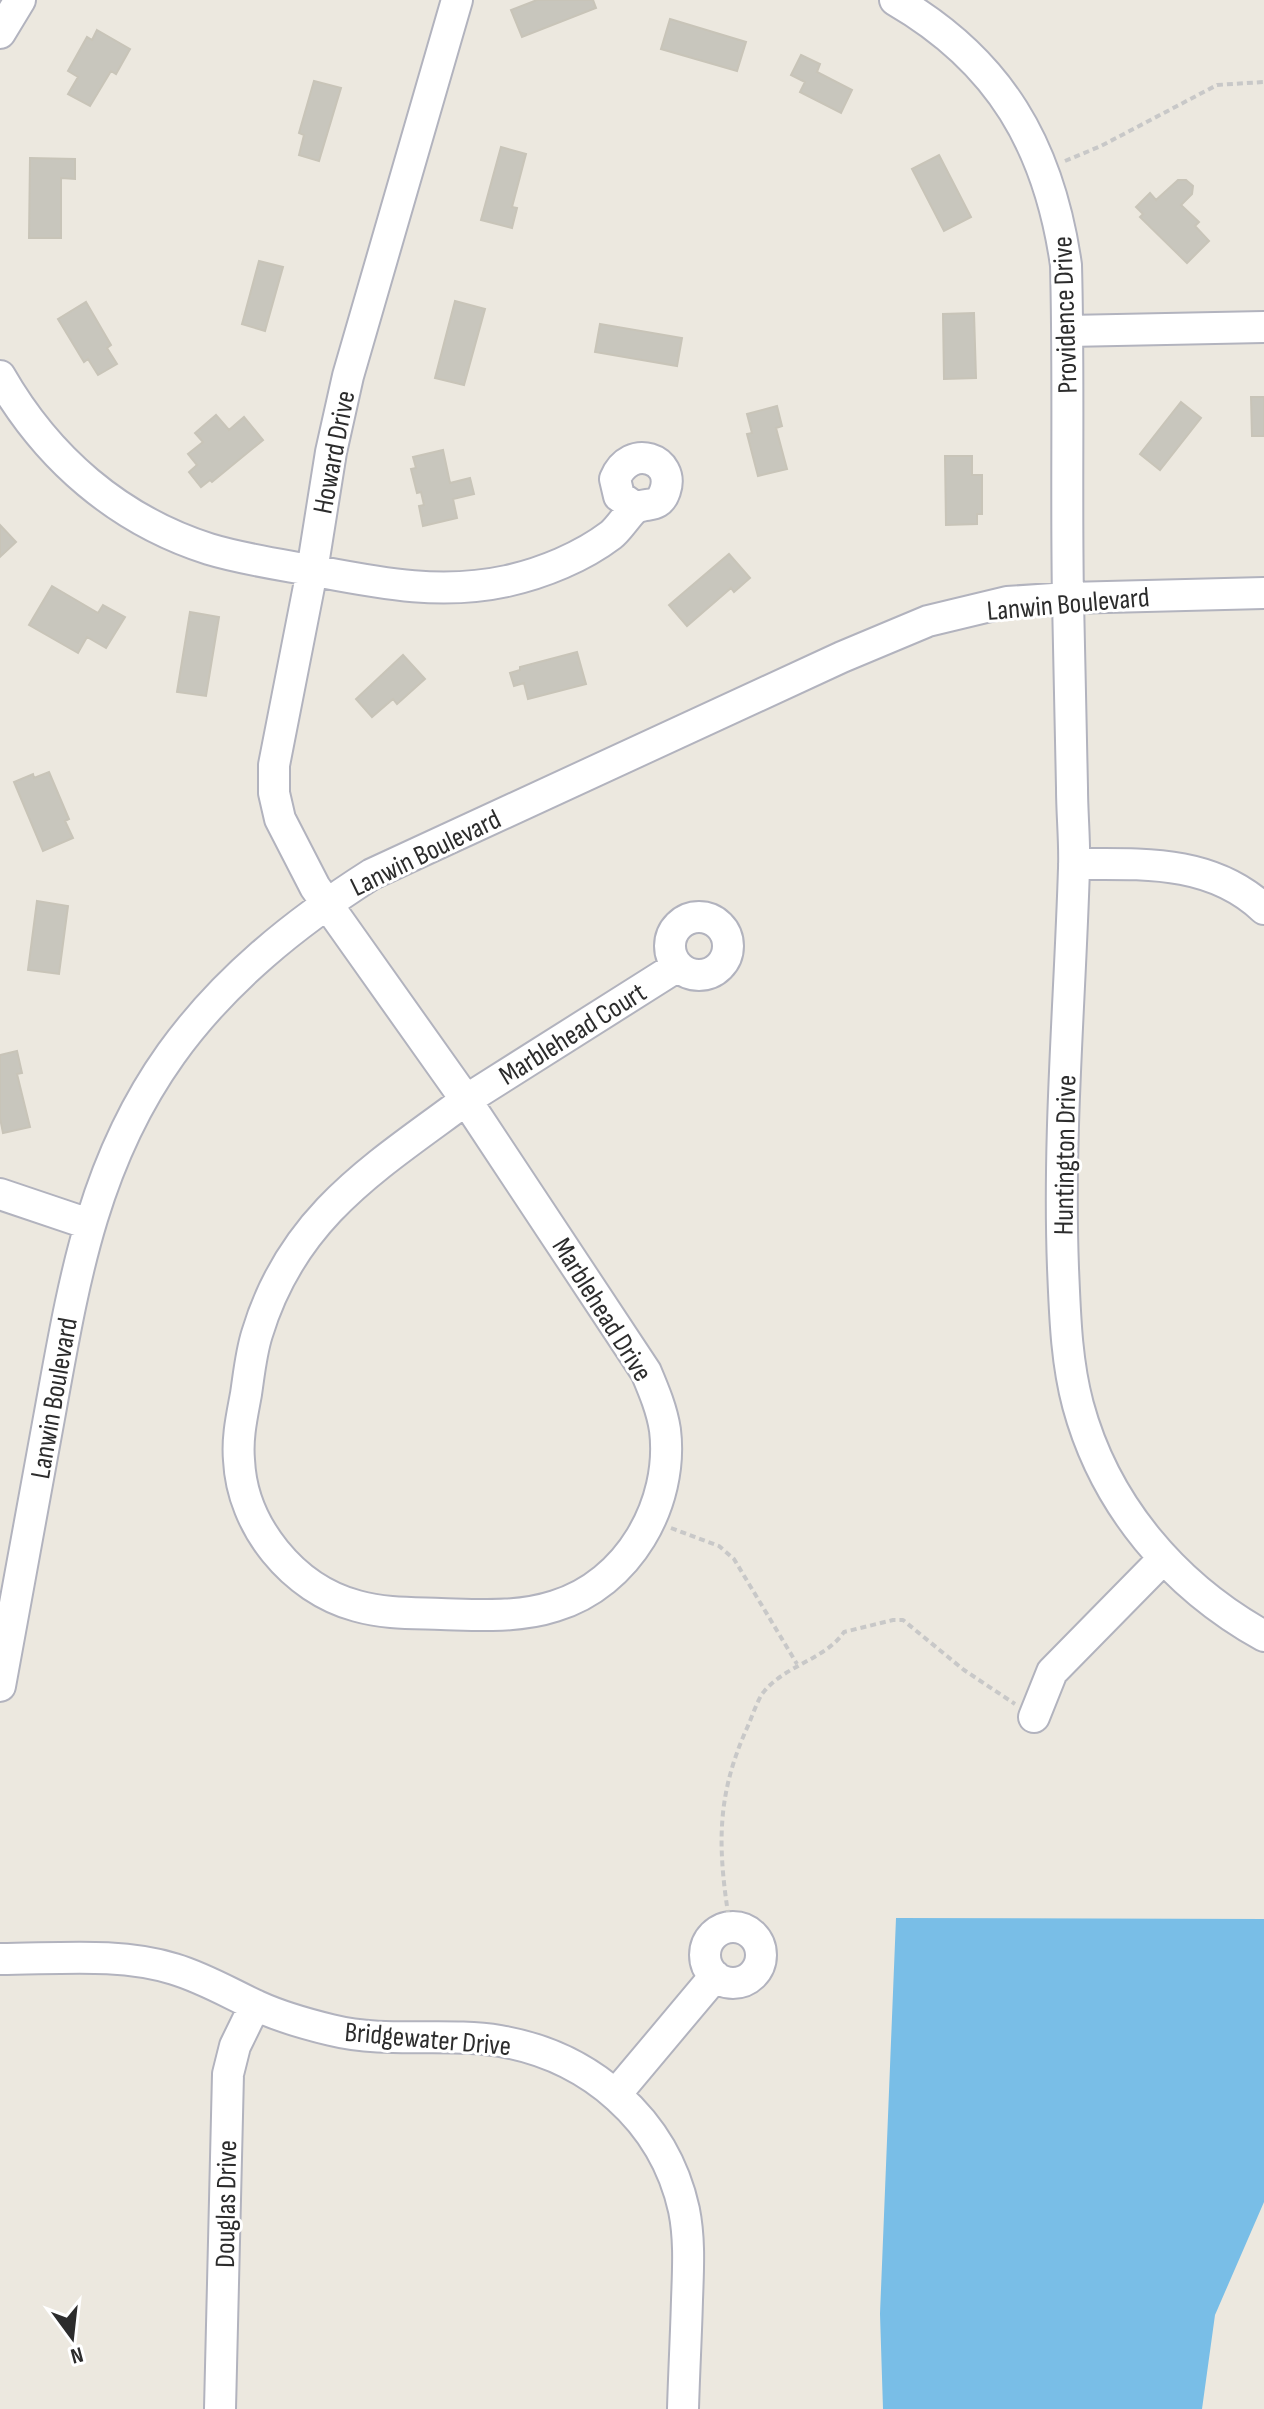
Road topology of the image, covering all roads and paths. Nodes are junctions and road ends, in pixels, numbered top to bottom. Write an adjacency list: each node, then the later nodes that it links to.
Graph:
1 (20, 0): 4 (street)
2 (457, 0): 11 (street, Howard Drive)
3 (895, 0): 6 (street, Providence Drive)
4 (0, 33)
5 (1264, 82): 6 (path)
6 (1044, 169): 8 (street, Providence Drive)
7 (1264, 327): 8 (street)
8 (1068, 331): 13 (street, Providence Drive)
9 (0, 376): 11 (street)
10 (636, 508): 11 (street)
11 (312, 571): 16 (street, Howard Drive)
12 (1264, 575): 13 (street, Lanwin Boulevard)
13 (1068, 589): 14 (street, Lanwin Boulevard); 15 (street, Huntington Drive); 16 (street, Lanwin Boulevard)
14 (1264, 593)
15 (1074, 864): 17 (street); 23 (street, Huntington Drive)
16 (321, 895): 19 (street, Marblehead Drive); 21 (street, Lanwin Boulevard)
17 (1264, 909)
18 (678, 966): 19 (street, Marblehead Court)
19 (466, 1100): 22 (street, Marblehead Drive); 22 (street, Marblehead Drive)
20 (0, 1194): 21 (street)
21 (79, 1220): 24 (street, Lanwin Boulevard); 27 (street, Lanwin Boulevard)
22 (651, 1521): 26 (path)
23 (1163, 1559): 25 (street, Huntington Drive); 28 (street)
24 (0, 1573)
25 (1264, 1636)
26 (797, 1664): 28 (path); 29 (path)
27 (0, 1686)
28 (1034, 1717)
29 (730, 1926): 31 (street); 31 (street)
30 (0, 1959): 32 (street, Bridgewater Drive)
31 (715, 1976): 33 (street)
32 (255, 2005): 33 (street, Bridgewater Drive); 34 (street, Douglas Drive)
33 (616, 2094): 35 (street, Bridgewater Drive)
34 (220, 2409)
35 (683, 2409)

